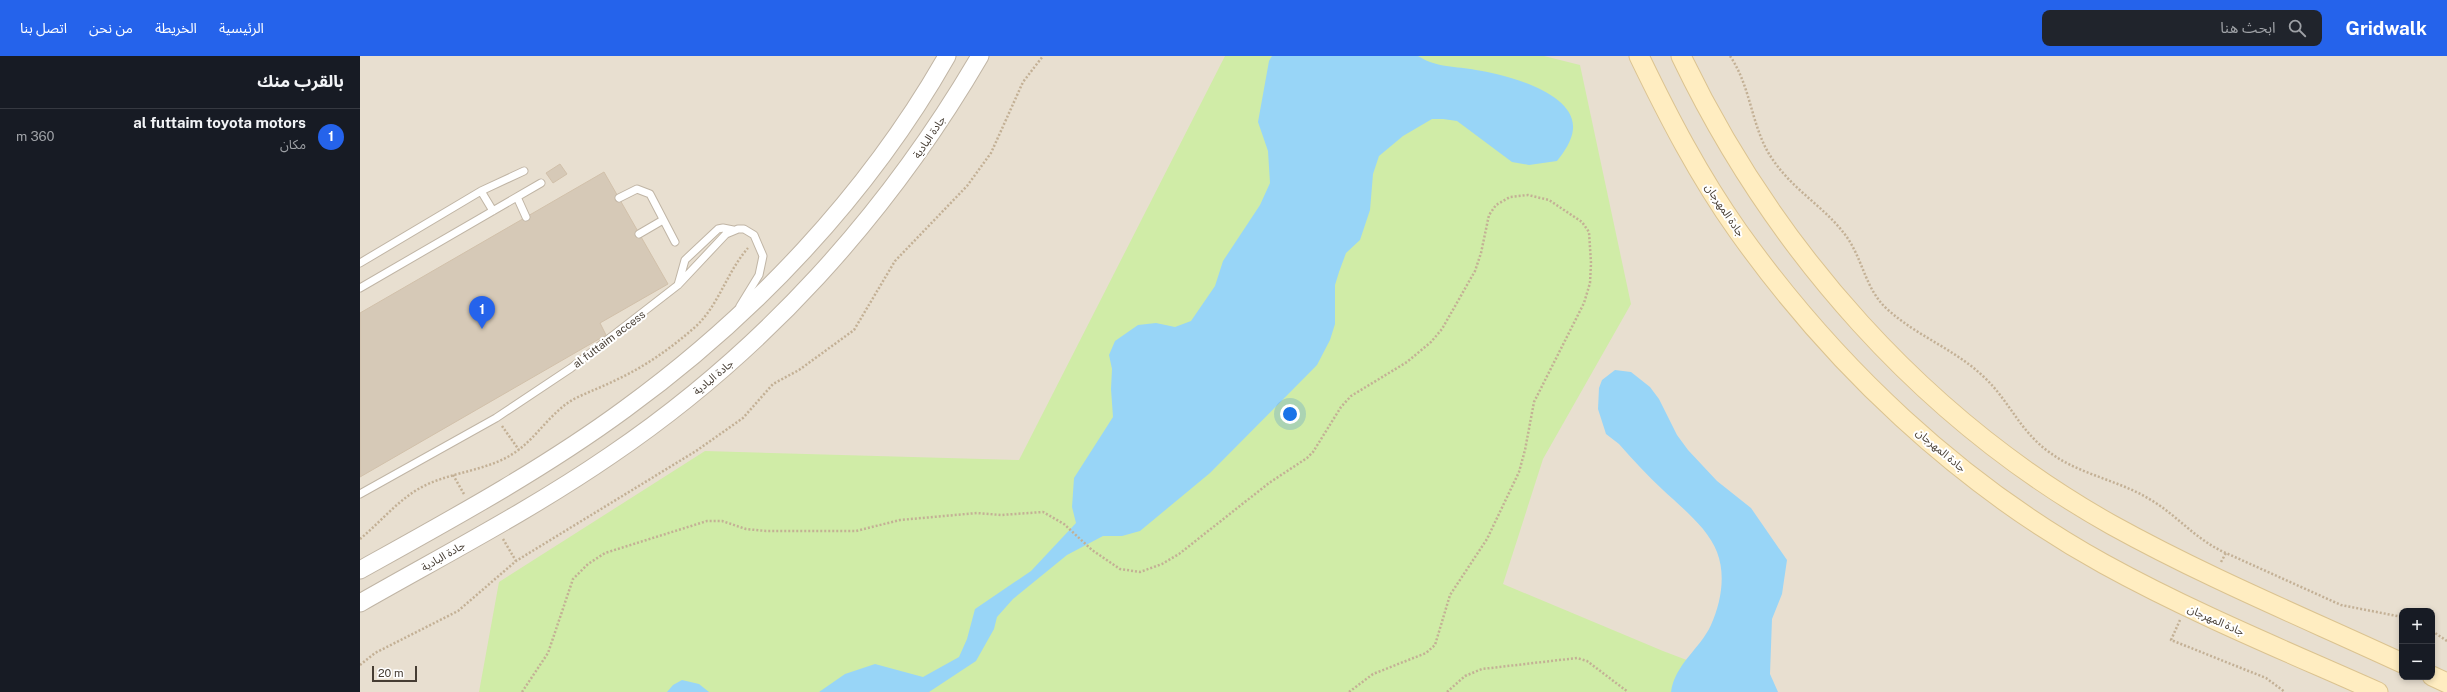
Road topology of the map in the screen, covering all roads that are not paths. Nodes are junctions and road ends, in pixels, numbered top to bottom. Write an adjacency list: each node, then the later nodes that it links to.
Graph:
1 (947, 56): 19 (street)
2 (980, 56): 22 (street, جادة البادية)
3 (1639, 56): 26 (main road, جادة المهرجان)
4 (1681, 56): 23 (main road)
5 (524, 172): 7 (lane)
6 (541, 183): 8 (lane)
7 (481, 191): 10 (lane); 16 (lane)
8 (517, 198): 10 (lane); 11 (lane)
9 (619, 198): 12 (lane)
10 (493, 211): 18 (lane)
11 (526, 217)
12 (664, 220): 14 (lane); 15 (lane)
13 (733, 230): 17 (lane, al futtaim access); 17 (lane); 19 (lane)
14 (639, 234)
15 (675, 242)
16 (360, 263)
17 (678, 285): 20 (lane, al futtaim access)
18 (360, 288)
19 (725, 328): 21 (street)
20 (360, 494)
21 (360, 570)
22 (360, 603)
23 (2399, 661)
24 (2435, 677): 25 (main road)
25 (2447, 683)
26 (2378, 692)

